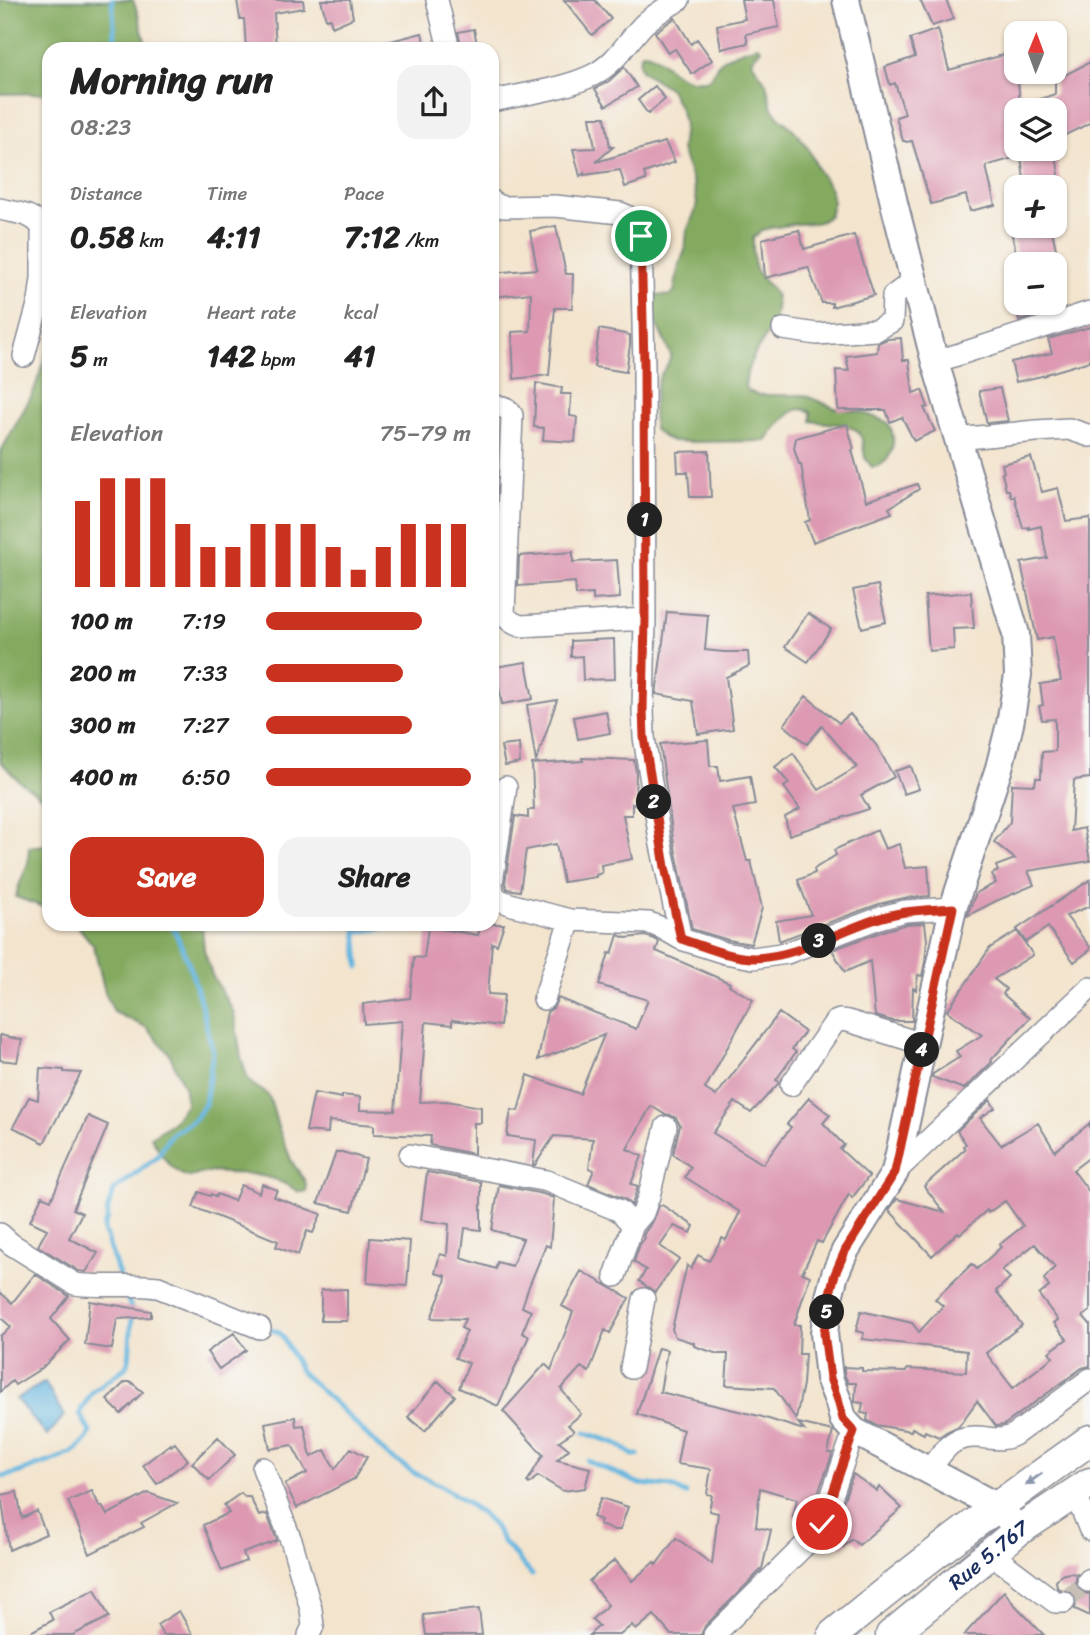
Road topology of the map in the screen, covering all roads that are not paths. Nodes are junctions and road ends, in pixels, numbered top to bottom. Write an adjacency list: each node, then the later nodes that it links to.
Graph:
1 (437, 0): 4 (street)
2 (679, 0): 5 (street)
3 (846, 0): 8 (main road)
4 (447, 42)
5 (499, 100)
6 (499, 206): 16 (street)
7 (0, 209): 11 (street)
8 (914, 280): 10 (street); 12 (main road)
9 (1090, 312): 12 (street)
10 (783, 330)
11 (24, 356)
12 (935, 362): 15 (main road)
13 (499, 407): 16 (street)
14 (1090, 436): 15 (street)
15 (958, 439): 20 (main road)
16 (645, 619): 22 (street)
17 (506, 787): 18 (street)
18 (499, 835)
19 (499, 900): 21 (street)
20 (953, 908): 22 (street); 25 (main road)
21 (570, 920): 22 (street); 24 (street)
22 (681, 939)
23 (1090, 988): 29 (street)
24 (544, 999)
25 (923, 1044): 26 (street); 29 (main road)
26 (791, 1085)
27 (666, 1127): 30 (street)
28 (410, 1154): 30 (street)
29 (895, 1172): 37 (main road)
30 (633, 1225): 32 (street)
31 (0, 1234): 34 (street)
32 (615, 1276)
33 (644, 1299): 35 (street)
34 (260, 1328)
35 (631, 1368)
36 (1090, 1379): 40 (street)
37 (854, 1431): 40 (main road); 48 (street)
38 (1090, 1440): 42 (highway, one-way to 42)
39 (263, 1468): 47 (street)
40 (929, 1471): 42 (main road)
41 (1082, 1488): 43 (highway, Rue 5.767); 44 (street)
42 (996, 1506): 43 (main road); 49 (highway)
43 (1019, 1530): 45 (highway, Rue 5.767)
44 (1090, 1530)
45 (990, 1553): 46 (street); 50 (highway, Rue 5.767)
46 (1064, 1602)
47 (309, 1635)
48 (714, 1635)
49 (833, 1635)
50 (891, 1635)

